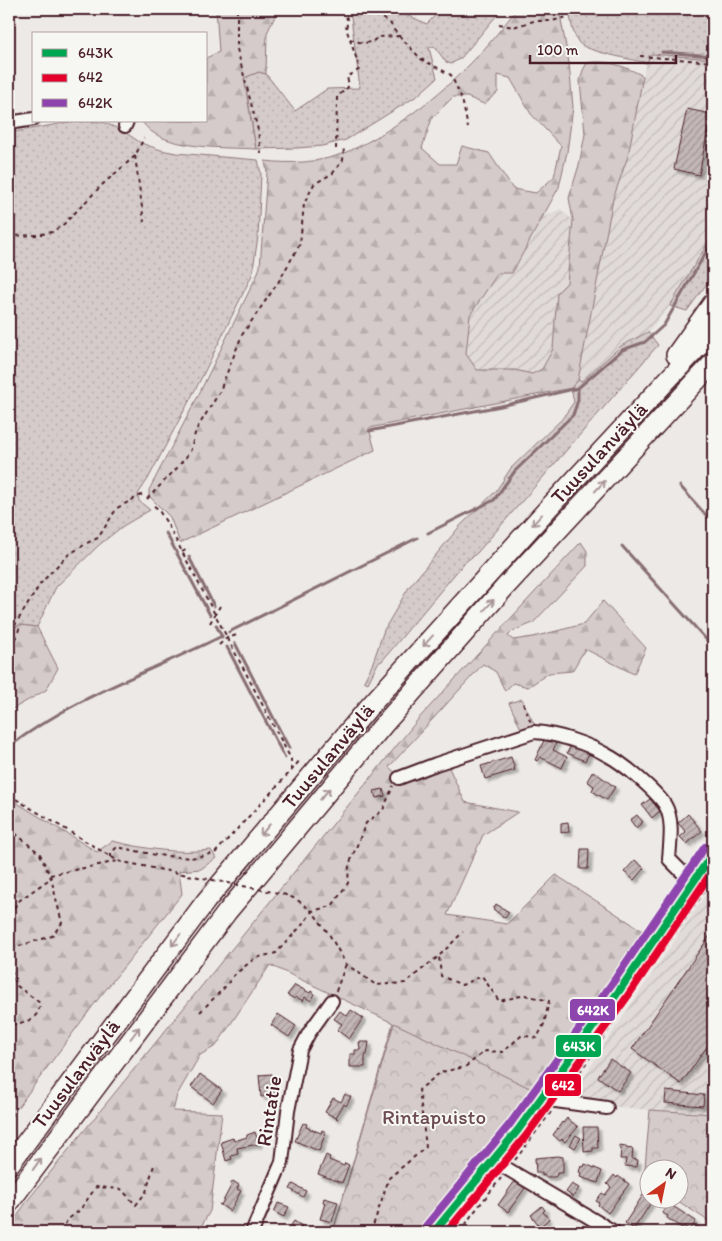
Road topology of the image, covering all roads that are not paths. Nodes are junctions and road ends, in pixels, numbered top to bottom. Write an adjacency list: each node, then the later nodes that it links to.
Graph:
1 (32, 119): 2 (street)
2 (9, 123)
3 (713, 303): 6 (highway)
4 (713, 330): 6 (highway, Tuusulanväylä)
5 (713, 363): 15 (highway, Tuusulanväylä, one-way to 5)
6 (620, 432): 13 (highway, Tuusulanväylä, one-way to 13)
7 (399, 778): 9 (street)
8 (713, 853): 9 (main road)
9 (693, 883): 11 (main road)
10 (332, 1000): 16 (street, Rintatie)
11 (541, 1099): 12 (street); 14 (main road)
12 (607, 1108)
13 (9, 1165)
14 (501, 1165): 17 (main road); 18 (street)
15 (9, 1203)
16 (252, 1232)
17 (434, 1232)
18 (614, 1232)

